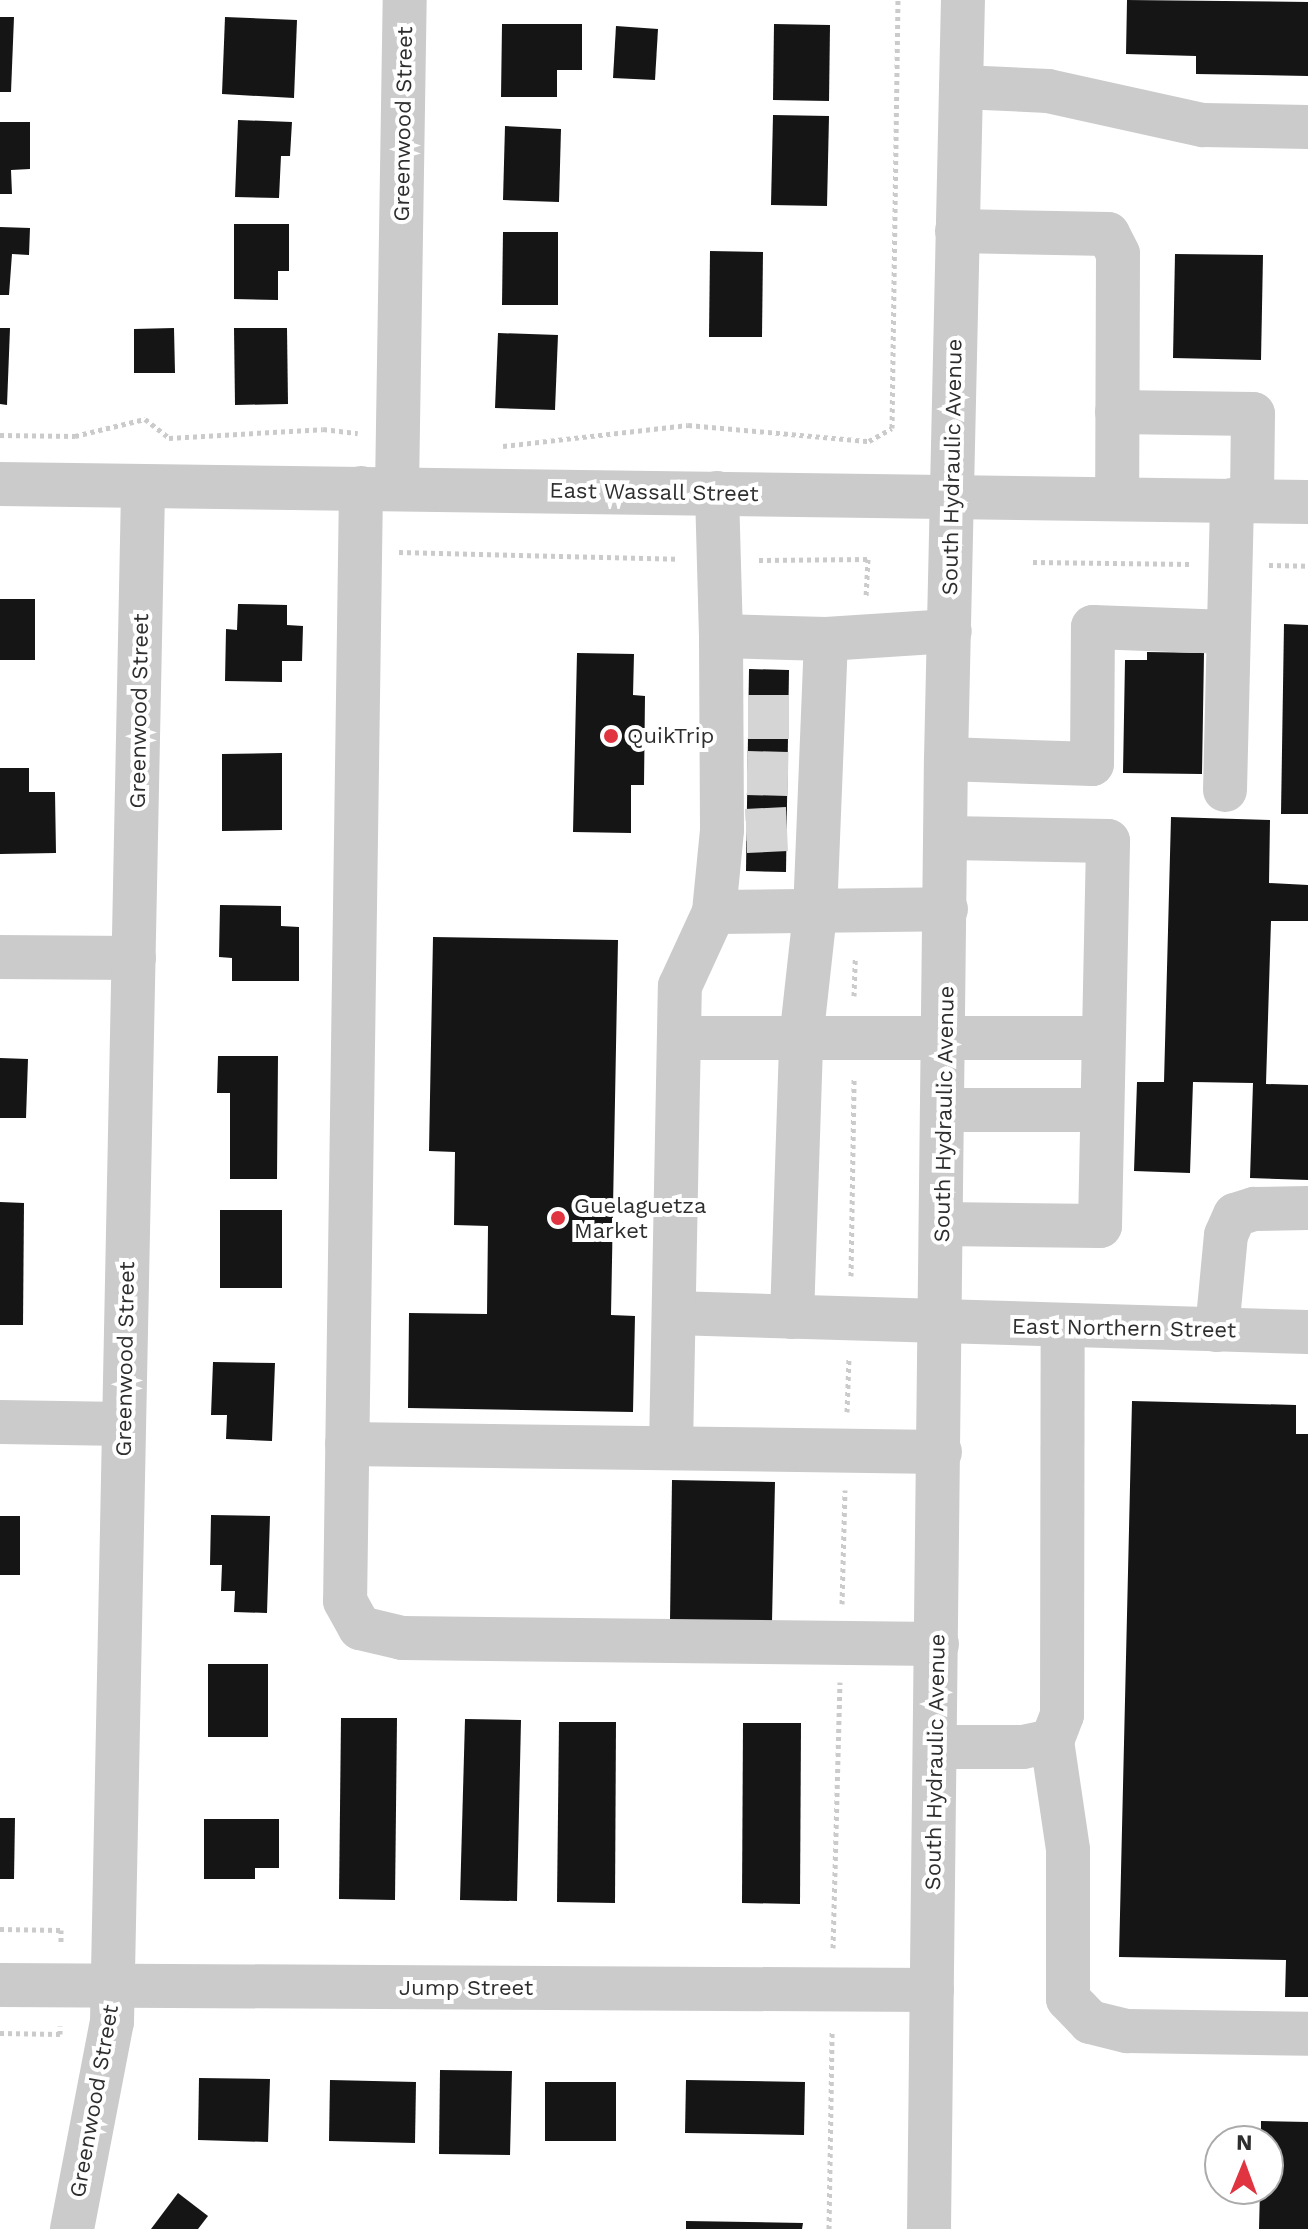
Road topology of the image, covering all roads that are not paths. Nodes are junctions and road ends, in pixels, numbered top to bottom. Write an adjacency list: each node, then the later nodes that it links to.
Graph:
1 (405, 0): 9 (street, Greenwood Street)
2 (963, 0): 3 (street, South Hydraulic Avenue)
3 (961, 87): 4 (street); 5 (street, South Hydraulic Avenue)
4 (1308, 127)
5 (957, 231): 6 (street); 11 (street, South Hydraulic Avenue)
6 (1117, 412): 12 (street); 13 (street)
7 (0, 484): 8 (street, East Wassall Street)
8 (143, 486): 9 (street, East Wassall Street); 29 (street, Greenwood Street)
9 (379, 489): 10 (street, East Wassall Street); 46 (street, Greenwood Street)
10 (717, 493): 11 (street, East Wassall Street); 17 (street)
11 (951, 495): 12 (street, East Wassall Street); 15 (street, South Hydraulic Avenue)
12 (1117, 498): 13 (street, East Wassall Street)
13 (1242, 500): 14 (street, East Wassall Street); 16 (street)
14 (1308, 502)
15 (950, 631): 18 (street); 20 (street, South Hydraulic Avenue)
16 (1228, 632): 20 (street); 22 (street)
17 (721, 636): 18 (street); 19 (street)
18 (826, 639): 19 (street)
19 (770, 717): 21 (street); 21 (street)
20 (946, 759): 24 (street, South Hydraulic Avenue)
21 (769, 773): 23 (street); 23 (street)
22 (1225, 790)
23 (768, 830): 26 (street); 27 (street)
24 (947, 838): 25 (street, South Hydraulic Avenue); 32 (street)
25 (946, 909): 27 (street); 30 (street, South Hydraulic Avenue)
26 (714, 912): 27 (street); 31 (street)
27 (815, 913): 33 (street)
28 (0, 957): 29 (street)
29 (134, 958): 45 (street, Greenwood Street)
30 (945, 1036): 32 (street); 33 (street); 34 (street, South Hydraulic Avenue)
31 (679, 1038): 33 (street); 38 (street)
32 (1103, 1038): 35 (street)
33 (801, 1040): 39 (street)
34 (944, 1110): 35 (street); 37 (street, South Hydraulic Avenue)
35 (1102, 1110): 37 (street)
36 (1308, 1208): 42 (street)
37 (942, 1224): 40 (street, South Hydraulic Avenue)
38 (674, 1313): 39 (street, East Northern Street); 47 (street)
39 (792, 1317): 40 (street, East Northern Street)
40 (941, 1322): 41 (street, East Northern Street); 48 (street, South Hydraulic Avenue)
41 (1063, 1328): 42 (street, East Northern Street); 50 (street)
42 (1217, 1330): 43 (street, East Northern Street)
43 (1308, 1332)
44 (0, 1422): 45 (street)
45 (124, 1424): 53 (street, Greenwood Street)
46 (347, 1444): 47 (street); 49 (street, Greenwood Street)
47 (671, 1448): 48 (street)
48 (940, 1452): 49 (street, South Hydraulic Avenue)
49 (937, 1644): 51 (street, South Hydraulic Avenue)
50 (1057, 1728): 51 (street); 55 (street)
51 (936, 1747): 54 (street, South Hydraulic Avenue)
52 (0, 1985): 53 (street, Jump Street)
53 (113, 1986): 54 (street, Jump Street); 56 (street, Greenwood Street)
54 (932, 1990): 57 (street, South Hydraulic Avenue)
55 (1308, 2034)
56 (72, 2229)
57 (929, 2229)

